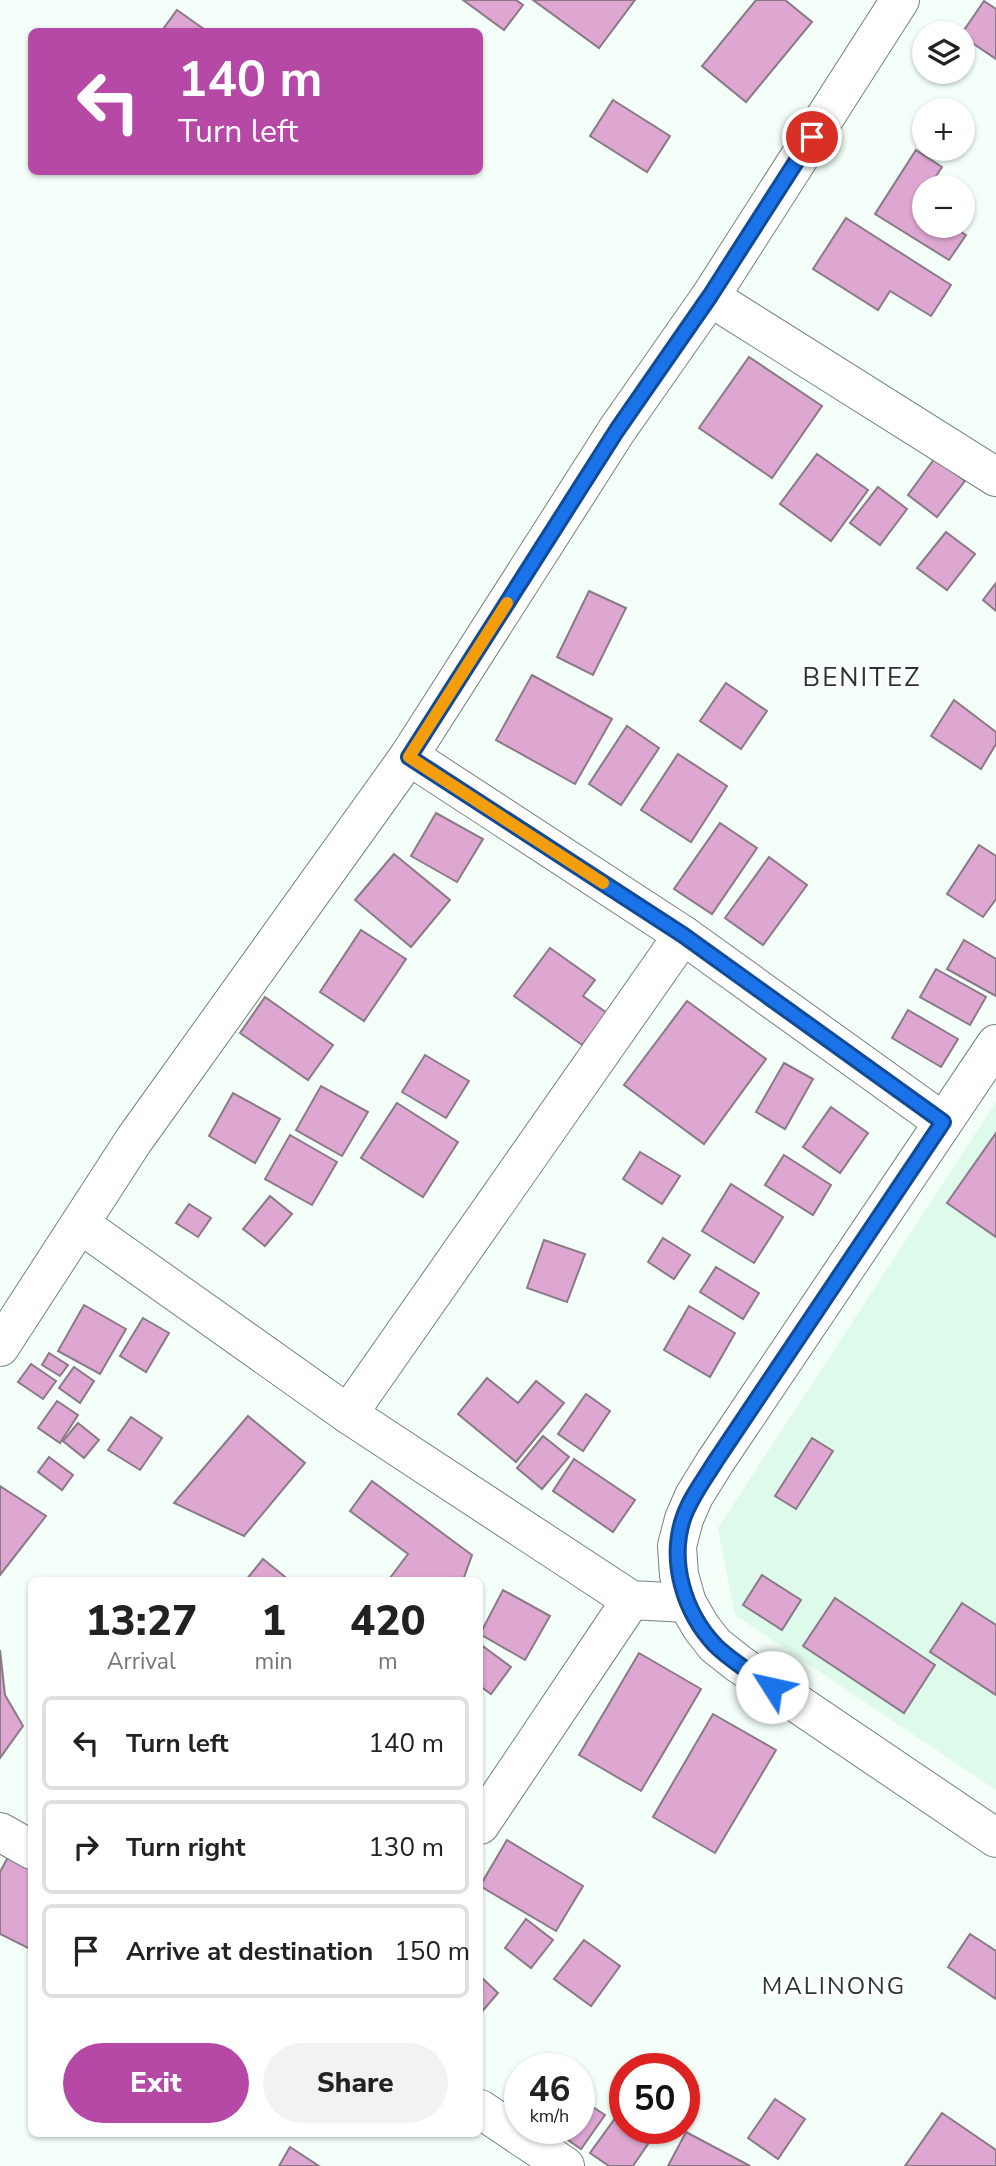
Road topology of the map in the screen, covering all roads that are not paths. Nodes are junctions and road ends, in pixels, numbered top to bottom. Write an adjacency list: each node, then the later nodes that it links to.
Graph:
1 (900, 0): 2 (street)
2 (710, 296): 3 (street); 4 (street)
3 (996, 477)
4 (409, 757): 5 (street); 8 (street)
5 (683, 935): 7 (street); 10 (street)
6 (996, 1044): 7 (street)
7 (943, 1122): 12 (street)
8 (80, 1224): 9 (street); 10 (street)
9 (0, 1347)
10 (348, 1414): 11 (street)
11 (631, 1600): 12 (street); 13 (street)
12 (687, 1603): 15 (street)
13 (483, 1821)
14 (0, 1832): 16 (street)
15 (996, 1838)
16 (28, 1848)
17 (483, 2111): 18 (street)
18 (565, 2166)

